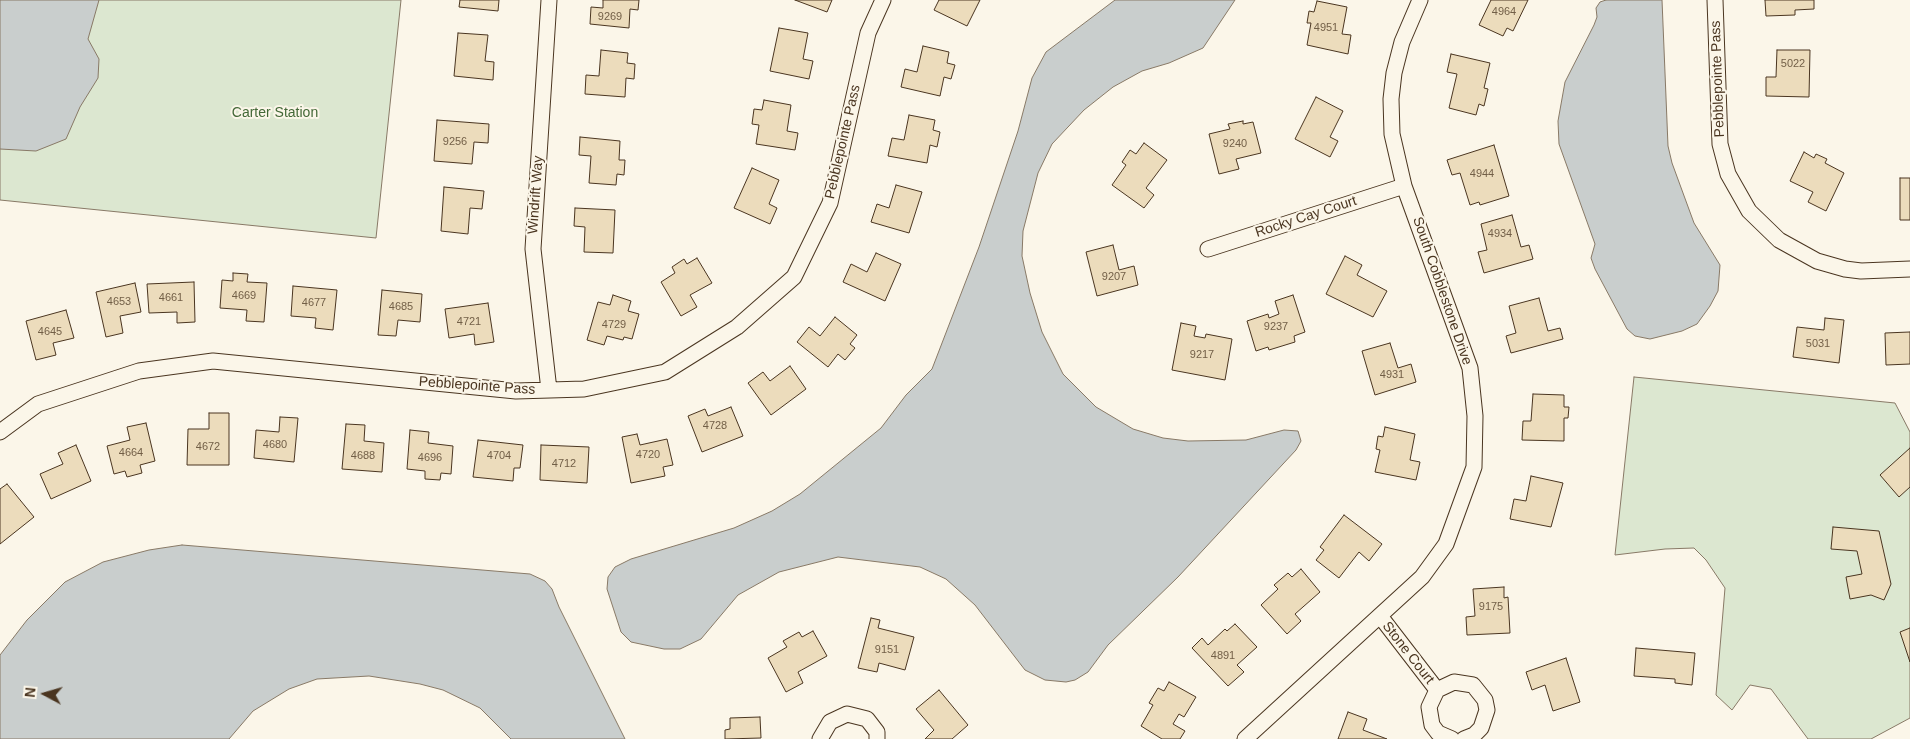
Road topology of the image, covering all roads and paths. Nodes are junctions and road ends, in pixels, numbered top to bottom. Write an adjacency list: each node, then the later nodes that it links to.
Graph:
1 (548, 0): 8 (street, Windrift Way)
2 (883, 0): 8 (street, Pebblepointe Pass)
3 (1420, 0): 5 (street, South Cobblestone Drive)
4 (1715, 0): 7 (street, Pebblepointe Pass)
5 (1404, 186): 6 (street, Rocky Cay Court); 10 (street, South Cobblestone Drive)
6 (1208, 249)
7 (1910, 269)
8 (548, 390): 9 (street, Pebblepointe Pass)
9 (0, 432)
10 (1380, 616): 11 (street, Stone Court); 14 (street, South Cobblestone Drive)
11 (1437, 690): 15 (street, Stone Court); 16 (street, Stone Court)
12 (820, 739): 13 (street)
13 (876, 739)
14 (1245, 739)
15 (1452, 739)
16 (1464, 739)

